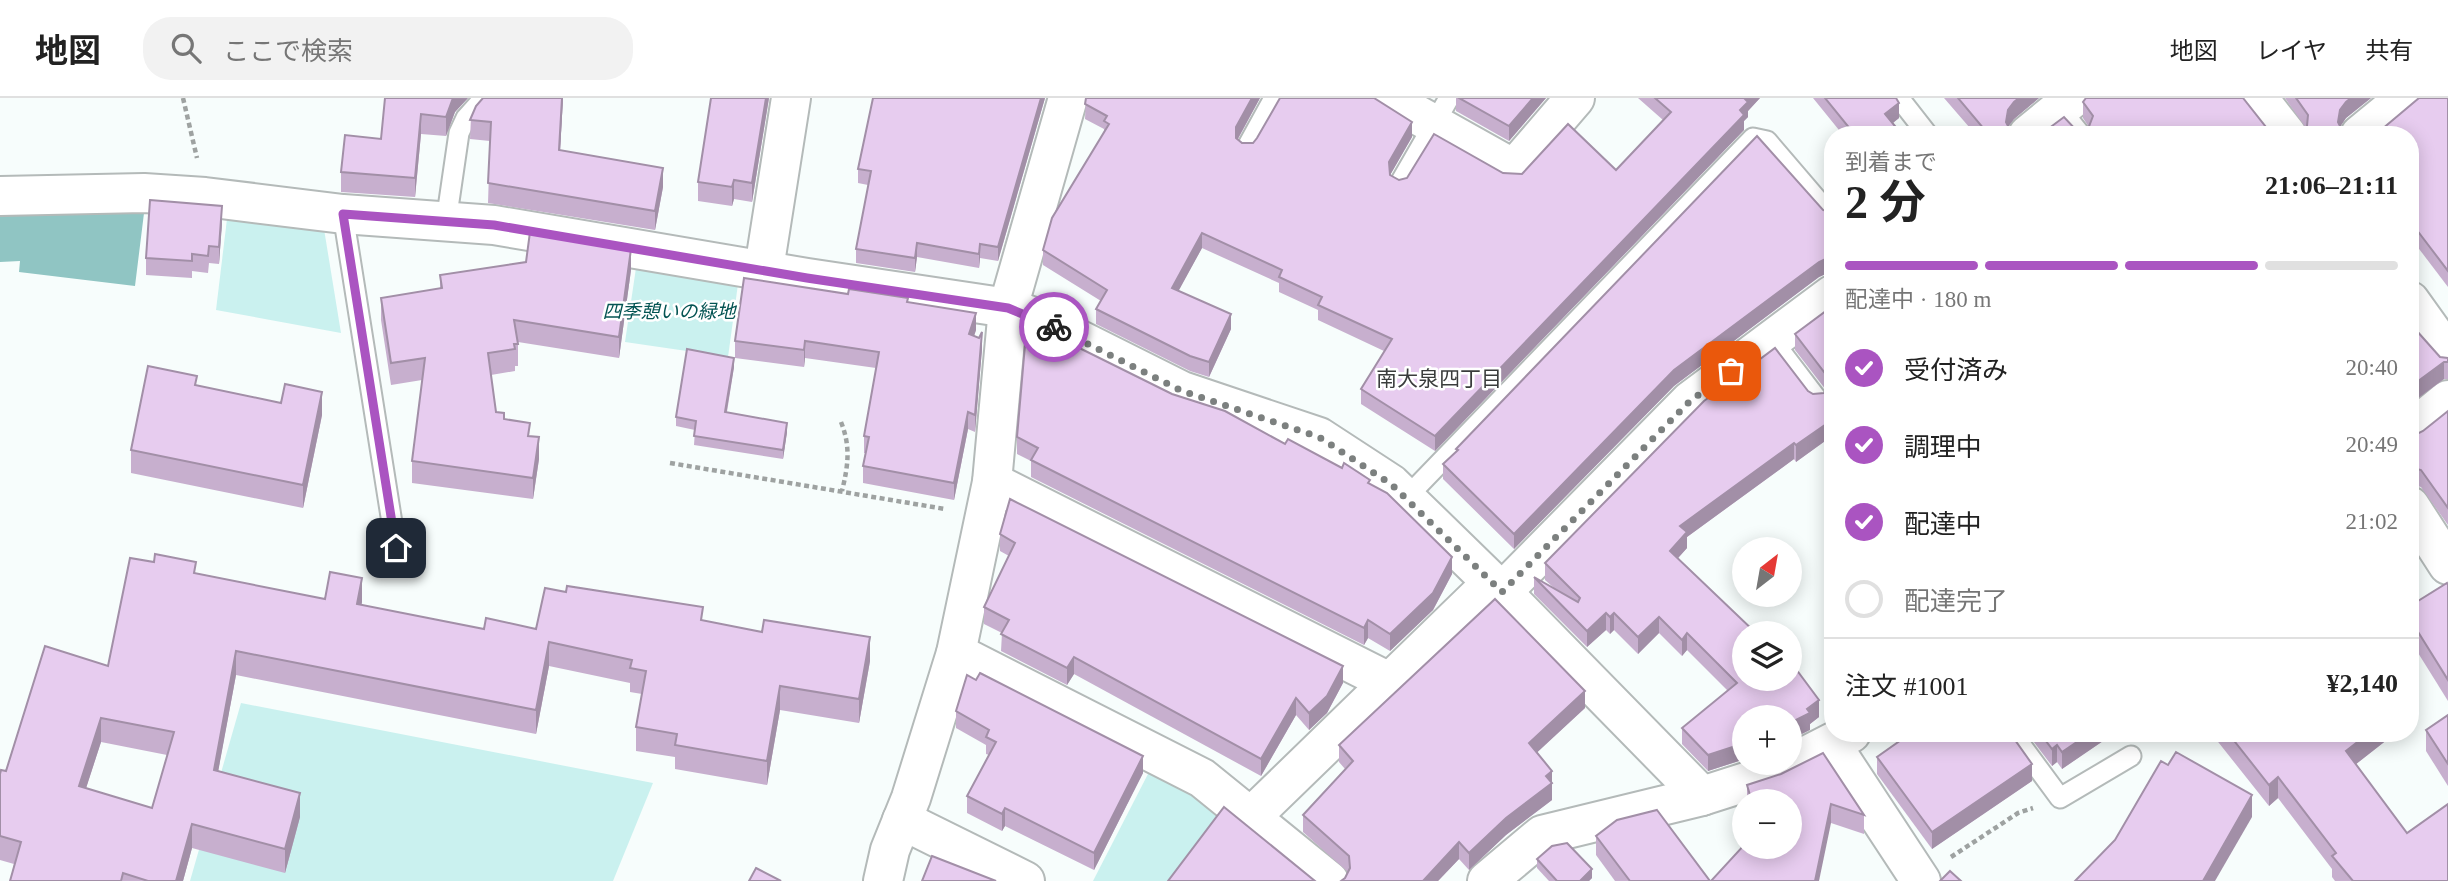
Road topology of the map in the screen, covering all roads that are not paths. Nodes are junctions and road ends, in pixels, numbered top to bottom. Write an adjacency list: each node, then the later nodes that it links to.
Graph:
1 (484, 98): 21 (lane)
2 (791, 98): 22 (street)
3 (1068, 98): 24 (street)
4 (1274, 98): 16 (lane)
5 (1387, 98): 10 (street)
6 (1575, 98): 10 (street)
7 (1899, 98): 12 (lane)
8 (2258, 98): 14 (street)
9 (2405, 98): 15 (street)
10 (1442, 111): 17 (lane)
11 (2071, 114): 13 (street)
12 (1921, 126)
13 (2046, 126)
14 (2280, 126)
15 (2371, 126)
16 (1247, 147)
17 (1400, 183)
18 (0, 196): 20 (street)
19 (1824, 208): 32 (lane)
20 (343, 214): 21 (street); 34 (lane)
21 (446, 222): 22 (street)
22 (764, 269): 24 (street)
23 (1824, 301): 26 (street)
24 (1008, 308): 31 (street); 32 (street)
25 (2419, 314): 27 (street)
26 (1772, 340): 28 (lane); 36 (street)
27 (2448, 354)
28 (1817, 400)
29 (2448, 400): 30 (street)
30 (2419, 424)
31 (988, 499): 37 (street); 38 (street)
32 (1405, 499): 36 (street)
33 (2419, 520): 35 (street)
34 (396, 548)
35 (2448, 565)
36 (1497, 587): 38 (street); 43 (street)
37 (956, 653): 44 (street); 45 (street)
38 (1391, 683): 44 (street)
39 (1835, 742): 43 (street)
40 (1843, 742): 46 (street)
41 (2019, 742): 42 (lane)
42 (2131, 756)
43 (1702, 796): 50 (street)
44 (1251, 817): 49 (street)
45 (902, 820): 47 (street); 48 (street)
46 (1934, 870)
47 (883, 881)
48 (1025, 881)
49 (1329, 881)
50 (1487, 881)

